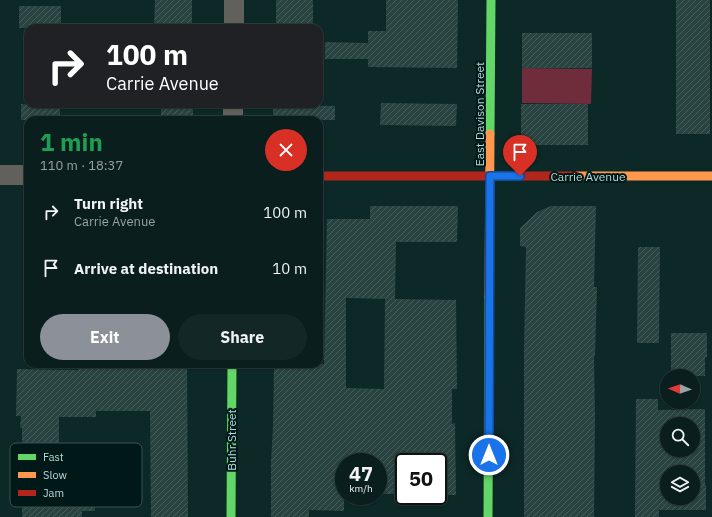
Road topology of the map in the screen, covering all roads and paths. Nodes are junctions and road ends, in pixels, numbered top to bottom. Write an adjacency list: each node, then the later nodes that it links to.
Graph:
1 (234, 0): 3 (street)
2 (491, 0): 7 (street, East Davison Street)
3 (234, 24)
4 (0, 175): 5 (street)
5 (24, 175)
6 (323, 176): 7 (street, Carrie Avenue)
7 (490, 176): 8 (street, Carrie Avenue); 11 (street, East Davison Street)
8 (712, 176)
9 (232, 368): 10 (street, Buhr Street)
10 (231, 517)
11 (488, 517)

